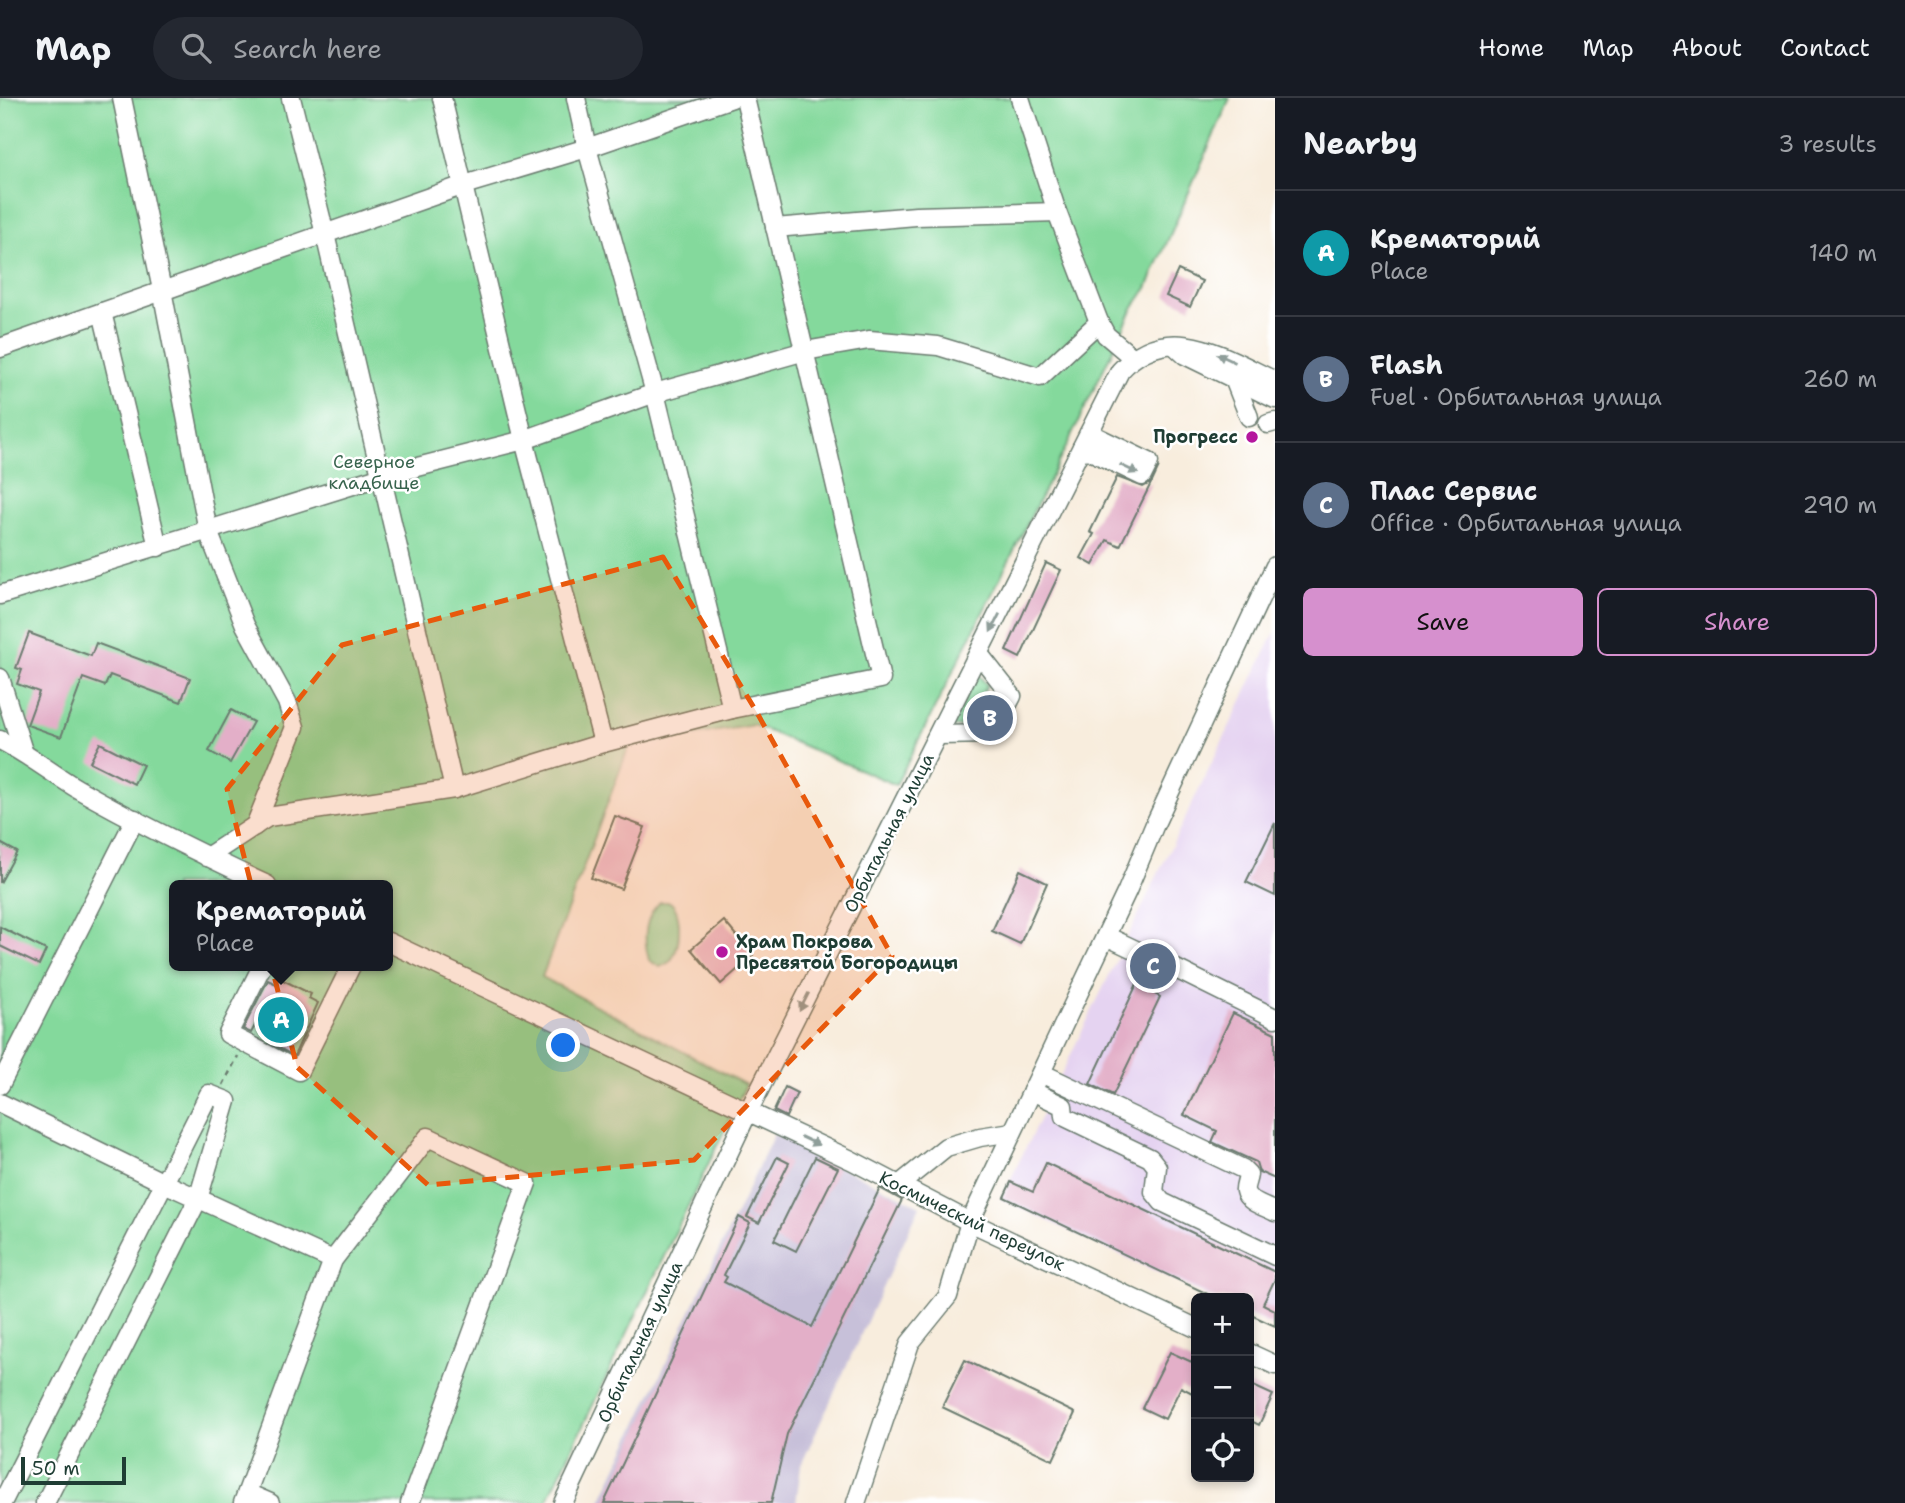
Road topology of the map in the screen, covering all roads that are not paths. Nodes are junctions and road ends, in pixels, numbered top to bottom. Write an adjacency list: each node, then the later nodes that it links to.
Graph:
1 (122, 98): 13 (street)
2 (291, 98): 12 (street)
3 (442, 98): 9 (street)
4 (576, 98): 8 (street)
5 (732, 98): 8 (street)
6 (745, 98): 11 (street)
7 (1020, 98): 10 (street)
8 (587, 148): 9 (street); 22 (street)
9 (464, 185): 12 (street); 25 (street)
10 (1058, 212): 11 (street); 15 (street)
11 (775, 228): 18 (street)
12 (325, 234): 13 (street); 26 (street)
13 (162, 290): 14 (street); 27 (street)
14 (102, 312): 17 (street); 28 (street)
15 (1099, 322): 18 (street); 19 (street)
16 (1174, 345): 19 (street); 20 (street); 21 (street, one-way to 16)
17 (0, 348)
18 (806, 351): 22 (street); 33 (street)
19 (1132, 357): 31 (street, Орбитальная улица, one-way to 31)
20 (1234, 379): 23 (street); 24 (street)
21 (1275, 381)
22 (655, 393): 25 (street); 33 (street)
23 (1275, 399)
24 (1249, 417)
25 (524, 440): 26 (street); 36 (street)
26 (382, 477): 27 (street); 38 (street)
27 (208, 531): 28 (street); 40 (street)
28 (158, 547): 30 (street)
29 (1275, 566): 43 (street)
30 (0, 595)
31 (979, 654): 34 (street, Орбитальная улица); 34 (street)
32 (0, 678): 37 (street)
33 (732, 709): 36 (street)
34 (939, 735): 54 (street, Орбитальная улица, one-way to 54)
35 (0, 740): 37 (street)
36 (603, 743): 38 (street)
37 (23, 751): 39 (street)
38 (454, 789): 40 (street)
39 (135, 819): 41 (street); 51 (street)
40 (255, 826): 41 (street)
41 (207, 857): 42 (street)
42 (256, 880)
43 (1106, 936): 45 (street); 50 (street)
44 (393, 944): 54 (street, Космический переулок)
45 (1144, 954)
46 (1168, 965): 49 (street)
47 (260, 971): 48 (street)
48 (349, 971)
49 (1275, 1018)
50 (1041, 1073): 52 (street); 59 (street)
51 (0, 1085)
52 (1032, 1091): 55 (street); 61 (street)
53 (0, 1103): 56 (street)
54 (748, 1112): 57 (street, Космический переулок, one-way to 57); 71 (street, Орбитальная улица)
55 (1012, 1132): 57 (street); 60 (street)
56 (164, 1183): 58 (street); 58 (street); 67 (street)
57 (899, 1185): 60 (street, Космический переулок)
58 (198, 1199): 62 (street); 68 (street)
59 (1275, 1212)
60 (970, 1222): 63 (street, Космический переулок); 72 (street)
61 (1275, 1256)
62 (333, 1260): 66 (street); 70 (street)
63 (1191, 1326)
64 (1254, 1355): 65 (street)
65 (1275, 1365)
66 (245, 1498): 69 (street)
67 (2, 1503)
68 (45, 1503)
69 (270, 1503)
70 (410, 1503)
71 (564, 1503)
72 (856, 1503)

